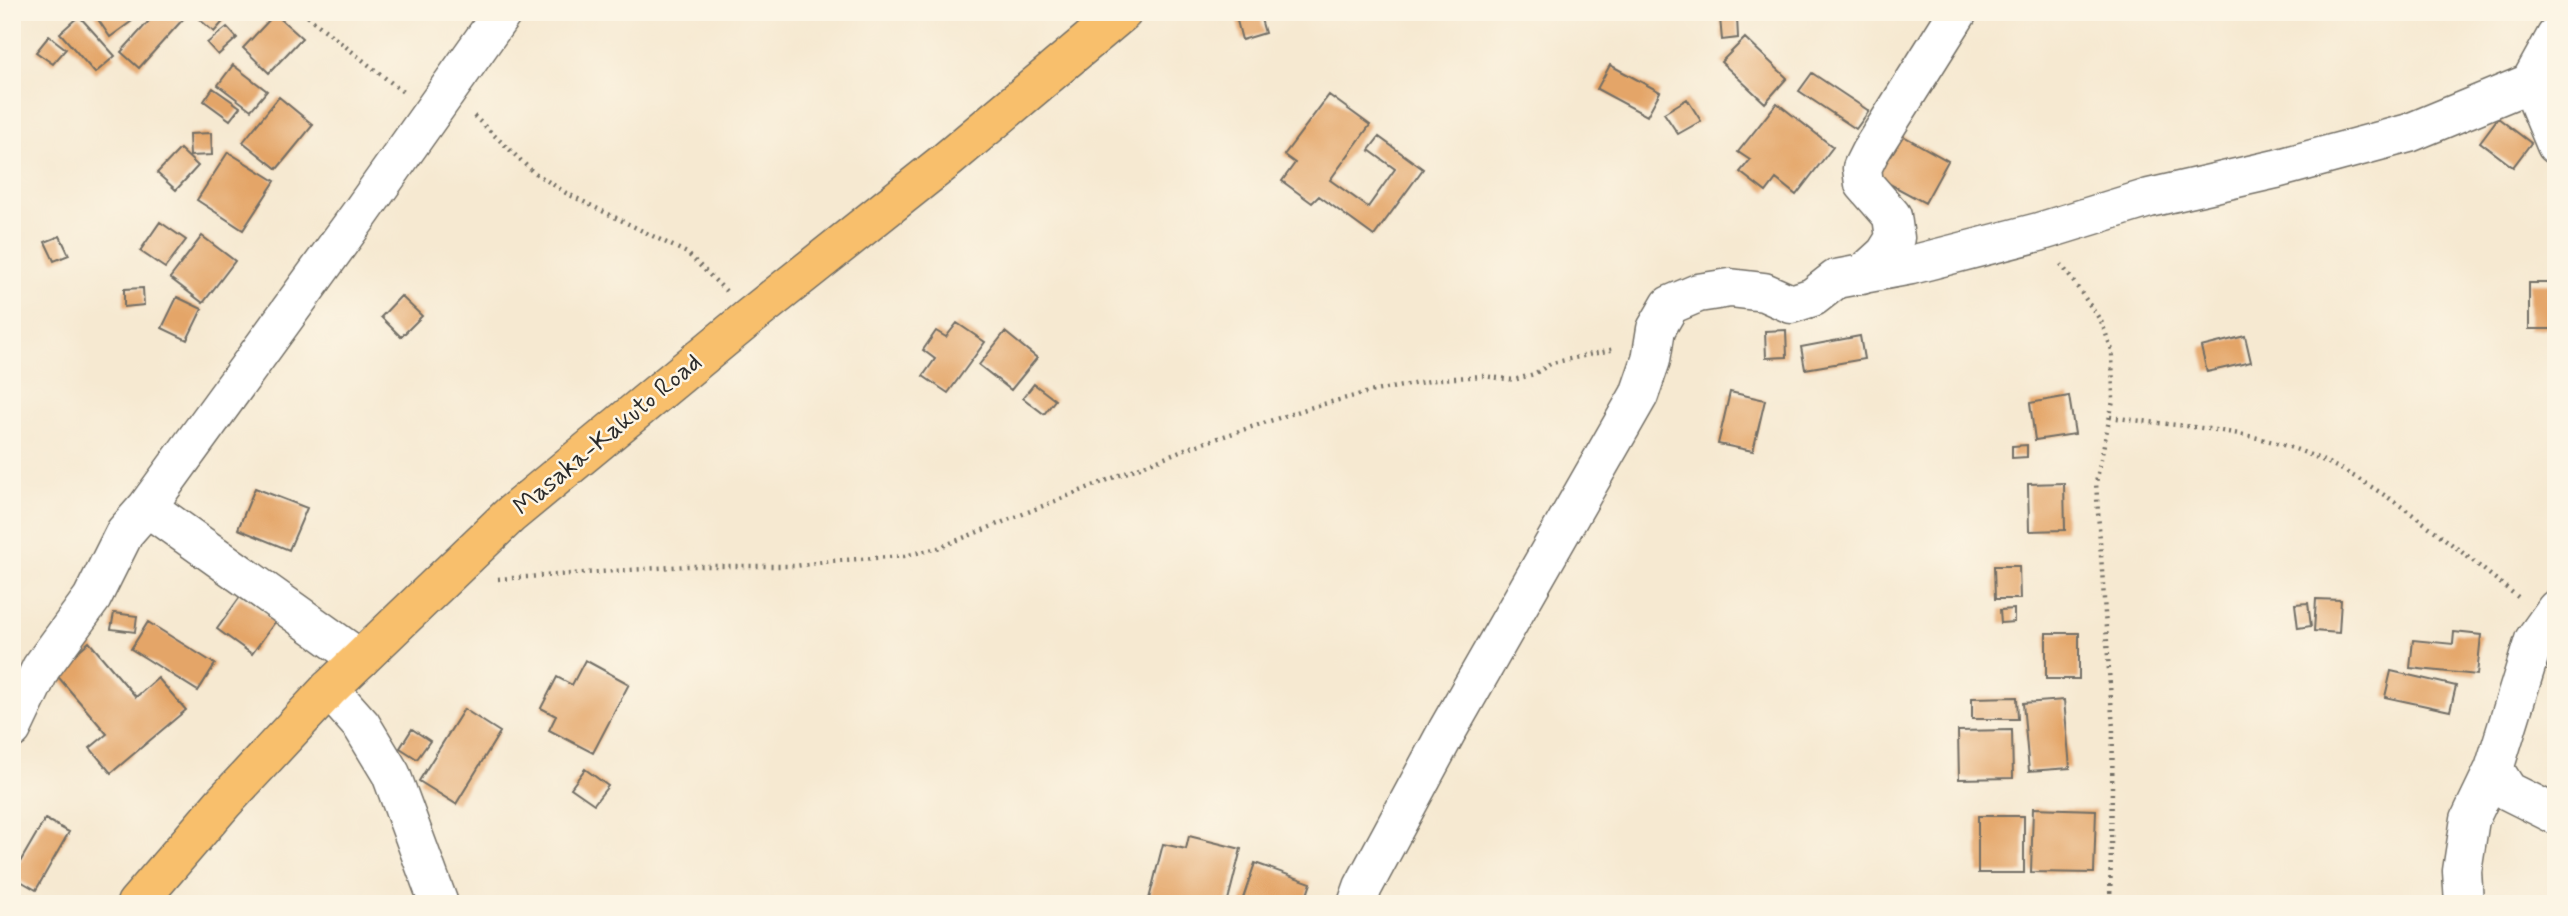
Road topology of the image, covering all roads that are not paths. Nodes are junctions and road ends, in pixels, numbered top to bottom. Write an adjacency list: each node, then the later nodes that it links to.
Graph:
1 (503, 12): 8 (street)
2 (1123, 12): 10 (highway, Masaka-Kakuto Road)
3 (1958, 12): 7 (street)
4 (2556, 36): 5 (street)
5 (2530, 83): 6 (street); 7 (street)
6 (2556, 145)
7 (1862, 275): 17 (street)
8 (147, 507): 10 (street); 12 (street)
9 (2552, 615): 13 (street)
10 (360, 659): 11 (highway, Masaka-Kakuto Road)
11 (329, 689): 15 (highway, Masaka-Kakuto Road); 16 (street)
12 (12, 729)
13 (2494, 769): 14 (street); 18 (street)
14 (2556, 814)
15 (136, 904)
16 (439, 904)
17 (1357, 904)
18 (2464, 904)

